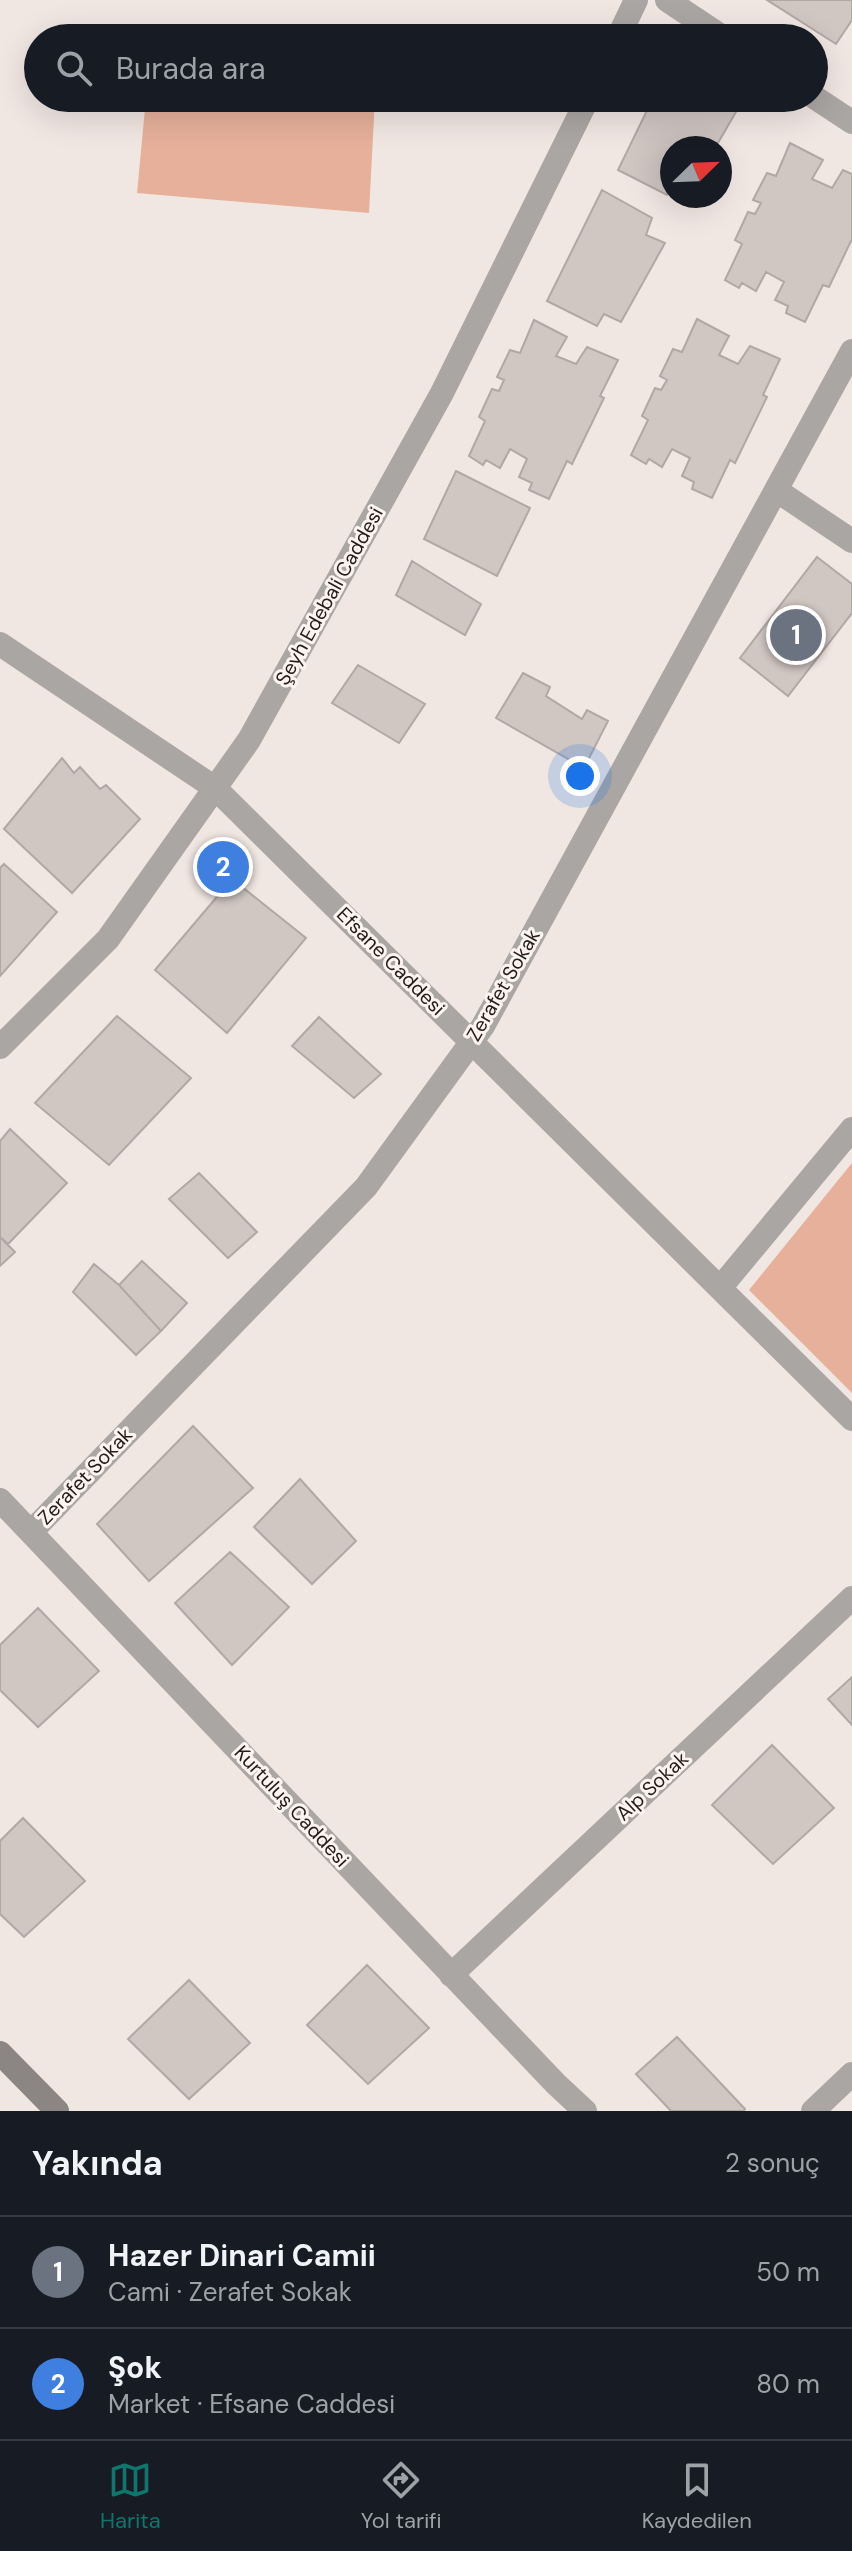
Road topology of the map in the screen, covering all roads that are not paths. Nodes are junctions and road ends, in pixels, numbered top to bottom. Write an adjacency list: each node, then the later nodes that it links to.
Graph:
1 (636, 0): 3 (street)
2 (667, 0): 4 (street)
3 (625, 24)
4 (703, 24)
5 (828, 106): 7 (street)
6 (581, 112): 12 (street, Şeyh Edebali Caddesi)
7 (852, 122)
8 (852, 351): 9 (street, Zerafet Sokak)
9 (776, 490): 10 (street); 13 (street, Zerafet Sokak)
10 (852, 541)
11 (0, 644): 12 (street, Efsane Caddesi)
12 (215, 788): 13 (street, Efsane Caddesi); 14 (street, Şeyh Edebali Caddesi)
13 (472, 1041): 16 (street, Efsane Caddesi); 19 (street, Zerafet Sokak)
14 (0, 1047)
15 (852, 1129): 16 (street)
16 (720, 1288): 17 (street, Efsane Caddesi)
17 (852, 1419)
18 (0, 1500): 19 (street, Kurtuluş Caddesi)
19 (32, 1531): 21 (street, Kurtuluş Caddesi)
20 (852, 1598): 21 (street, Alp Sokak)
21 (451, 1975): 25 (street, Kurtuluş Caddesi)
22 (0, 2053): 24 (street)
23 (852, 2074): 26 (street)
24 (57, 2111)
25 (585, 2111)
26 (813, 2111)

